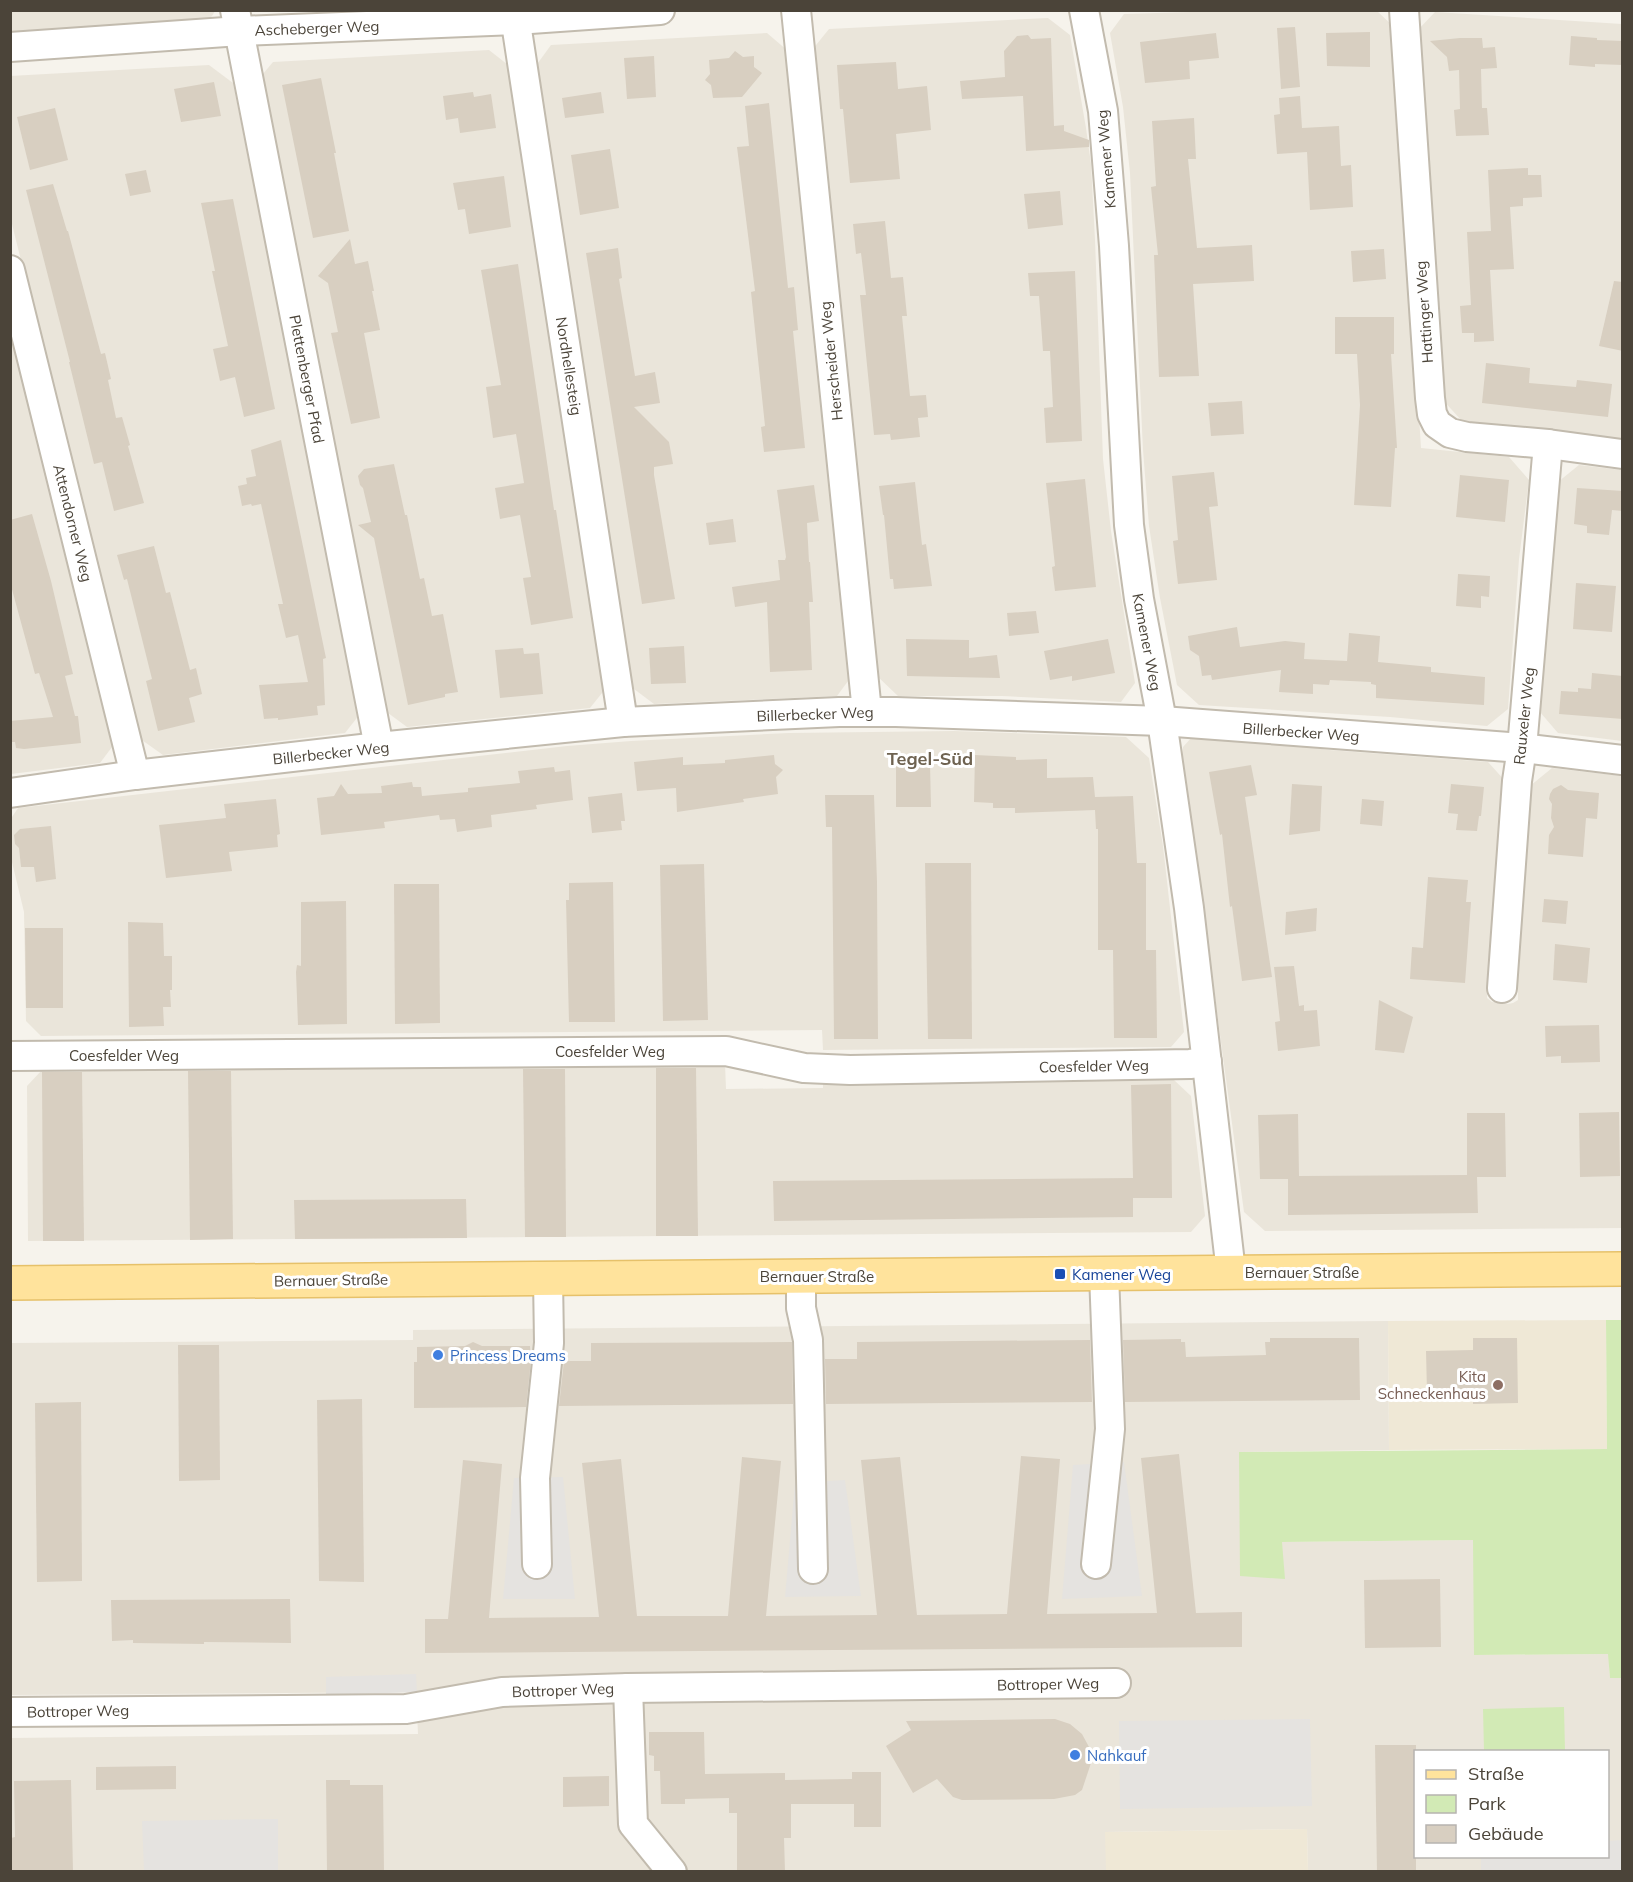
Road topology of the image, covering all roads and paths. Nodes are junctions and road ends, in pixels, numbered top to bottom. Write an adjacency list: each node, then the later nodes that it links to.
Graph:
1 (660, 10): 5 (street, Ascheberger Weg)
2 (796, 10): 11 (street, Herscheider Weg)
3 (1084, 10): 12 (street, Kamener Weg)
4 (1404, 10): 9 (street, Hattinger Weg)
5 (515, 15): 6 (street, Ascheberger Weg); 13 (street, Nordhellesteig)
6 (237, 21): 7 (street, Ascheberger Weg); 14 (street, Plettenberger Pfad)
7 (10, 47)
8 (10, 270): 17 (street, Attendorner Weg)
9 (1548, 444): 10 (street, Hattinger Weg); 15 (street, Rauxeler Weg)
10 (1623, 454)
11 (867, 712): 12 (street, Billerbecker Weg); 13 (street, Billerbecker Weg)
12 (1162, 721): 15 (street, Billerbecker Weg); 21 (street, Kamener Weg)
13 (623, 722): 14 (street, Billerbecker Weg)
14 (379, 747): 17 (street, Billerbecker Weg)
15 (1522, 748): 16 (street, Billerbecker Weg); 19 (street, Rauxeler Weg)
16 (1623, 760)
17 (135, 775): 18 (street, Billerbecker Weg)
18 (10, 793)
19 (1502, 988)
20 (10, 1056): 21 (street, Coesfelder Weg)
21 (1207, 1062): 23 (street, Kamener Weg)
22 (1623, 1269): 23 (main road, Bernauer Straße)
23 (1231, 1272): 24 (main road, Bernauer Straße)
24 (1104, 1274): 25 (main road, Bernauer Straße); 29 (street)
25 (801, 1276): 26 (main road, Bernauer Straße); 30 (street)
26 (548, 1278): 27 (main road, Bernauer Straße); 28 (street)
27 (10, 1283)
28 (537, 1564)
29 (1096, 1564)
30 (813, 1569)
31 (1116, 1683): 32 (street, Bottroper Weg)
32 (628, 1688): 33 (street, Bottroper Weg); 34 (street)
33 (10, 1712)
34 (672, 1872)

